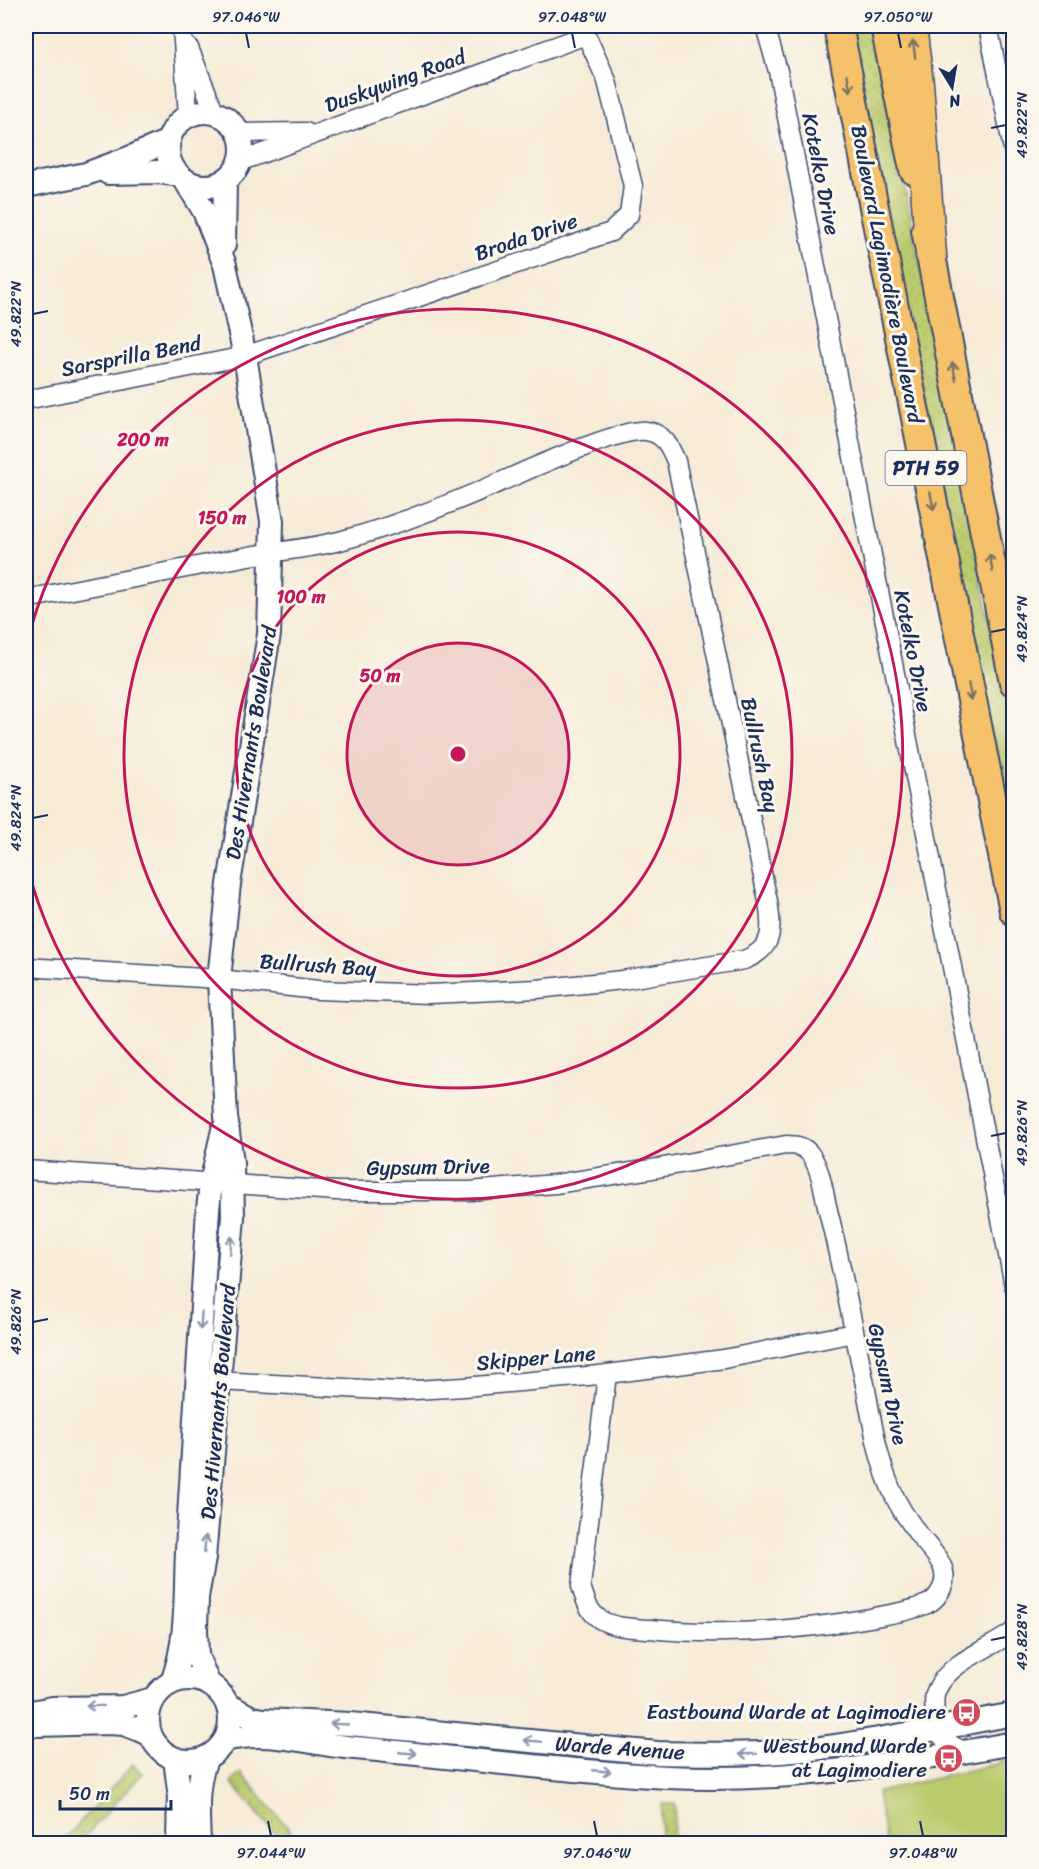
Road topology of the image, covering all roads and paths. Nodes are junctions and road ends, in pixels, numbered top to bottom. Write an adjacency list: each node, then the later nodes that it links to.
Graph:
1 (765, 26): 31 (street, Kotelko Drive)
2 (838, 26): 26 (main road, Boulevard Lagimodière Boulevard / PTH 59, one-way to 26)
3 (885, 26): 19 (main road, PTH 59)
4 (911, 26): 19 (highway, one-way to 4)
5 (988, 26): 13 (street)
6 (183, 29): 8 (street); 9 (street)
7 (584, 30): 10 (street, Duskywing Road); 21 (street, Broda Drive)
8 (215, 113): 9 (street); 11 (street)
9 (188, 116): 12 (street)
10 (320, 132): 11 (street, Duskywing Road); 14 (street, Duskywing Road)
11 (238, 133): 14 (street)
12 (168, 141): 15 (street); 16 (street)
13 (1014, 154)
14 (239, 162): 17 (street)
15 (86, 174): 16 (street); 18 (street)
16 (182, 178): 17 (street); 20 (street, Des Hivernants Boulevard)
17 (225, 180): 20 (street, Des Hivernants Boulevard)
18 (26, 186)
19 (931, 254): 25 (main road, PTH 59, one-way to 19)
20 (225, 265): 21 (street, Des Hivernants Boulevard)
21 (245, 356): 22 (street, Sarsprilla Bend); 23 (street, Des Hivernants Boulevard)
22 (26, 400)
23 (272, 552): 24 (street); 28 (street, Des Hivernants Boulevard); 28 (street, Bullrush Bay)
24 (26, 599)
25 (1014, 682)
26 (1014, 910)
27 (26, 967): 28 (street)
28 (219, 979): 30 (street, Des Hivernants Boulevard)
29 (26, 1170): 30 (street, Gypsum Drive)
30 (222, 1184): 32 (street, Gypsum Drive); 34 (street, Des Hivernants Boulevard, one-way to 30); 36 (street, Des Hivernants Boulevard, one-way to 36)
31 (1014, 1286)
32 (854, 1333): 33 (street, Skipper Lane); 33 (street, Gypsum Drive)
33 (607, 1374): 34 (street, Skipper Lane)
34 (219, 1381): 37 (street, Des Hivernants Boulevard, one-way to 34)
35 (1014, 1631): 43 (street)
36 (172, 1682): 37 (street); 38 (street)
37 (206, 1682): 39 (street)
38 (153, 1700): 40 (street, one-way to 40); 44 (street)
39 (228, 1705): 43 (street, Warde Avenue, one-way to 39); 45 (street)
40 (26, 1713)
41 (1014, 1714): 43 (street, Warde Avenue)
42 (26, 1724): 44 (street)
43 (937, 1728): 47 (street)
44 (150, 1734): 49 (street)
45 (225, 1740): 47 (street, Warde Avenue, one-way to 47); 48 (street)
46 (1014, 1743): 47 (street, Warde Avenue)
47 (967, 1752)
48 (207, 1757): 49 (street); 51 (street)
49 (175, 1759): 50 (street)
50 (178, 1844)
51 (199, 1844)

